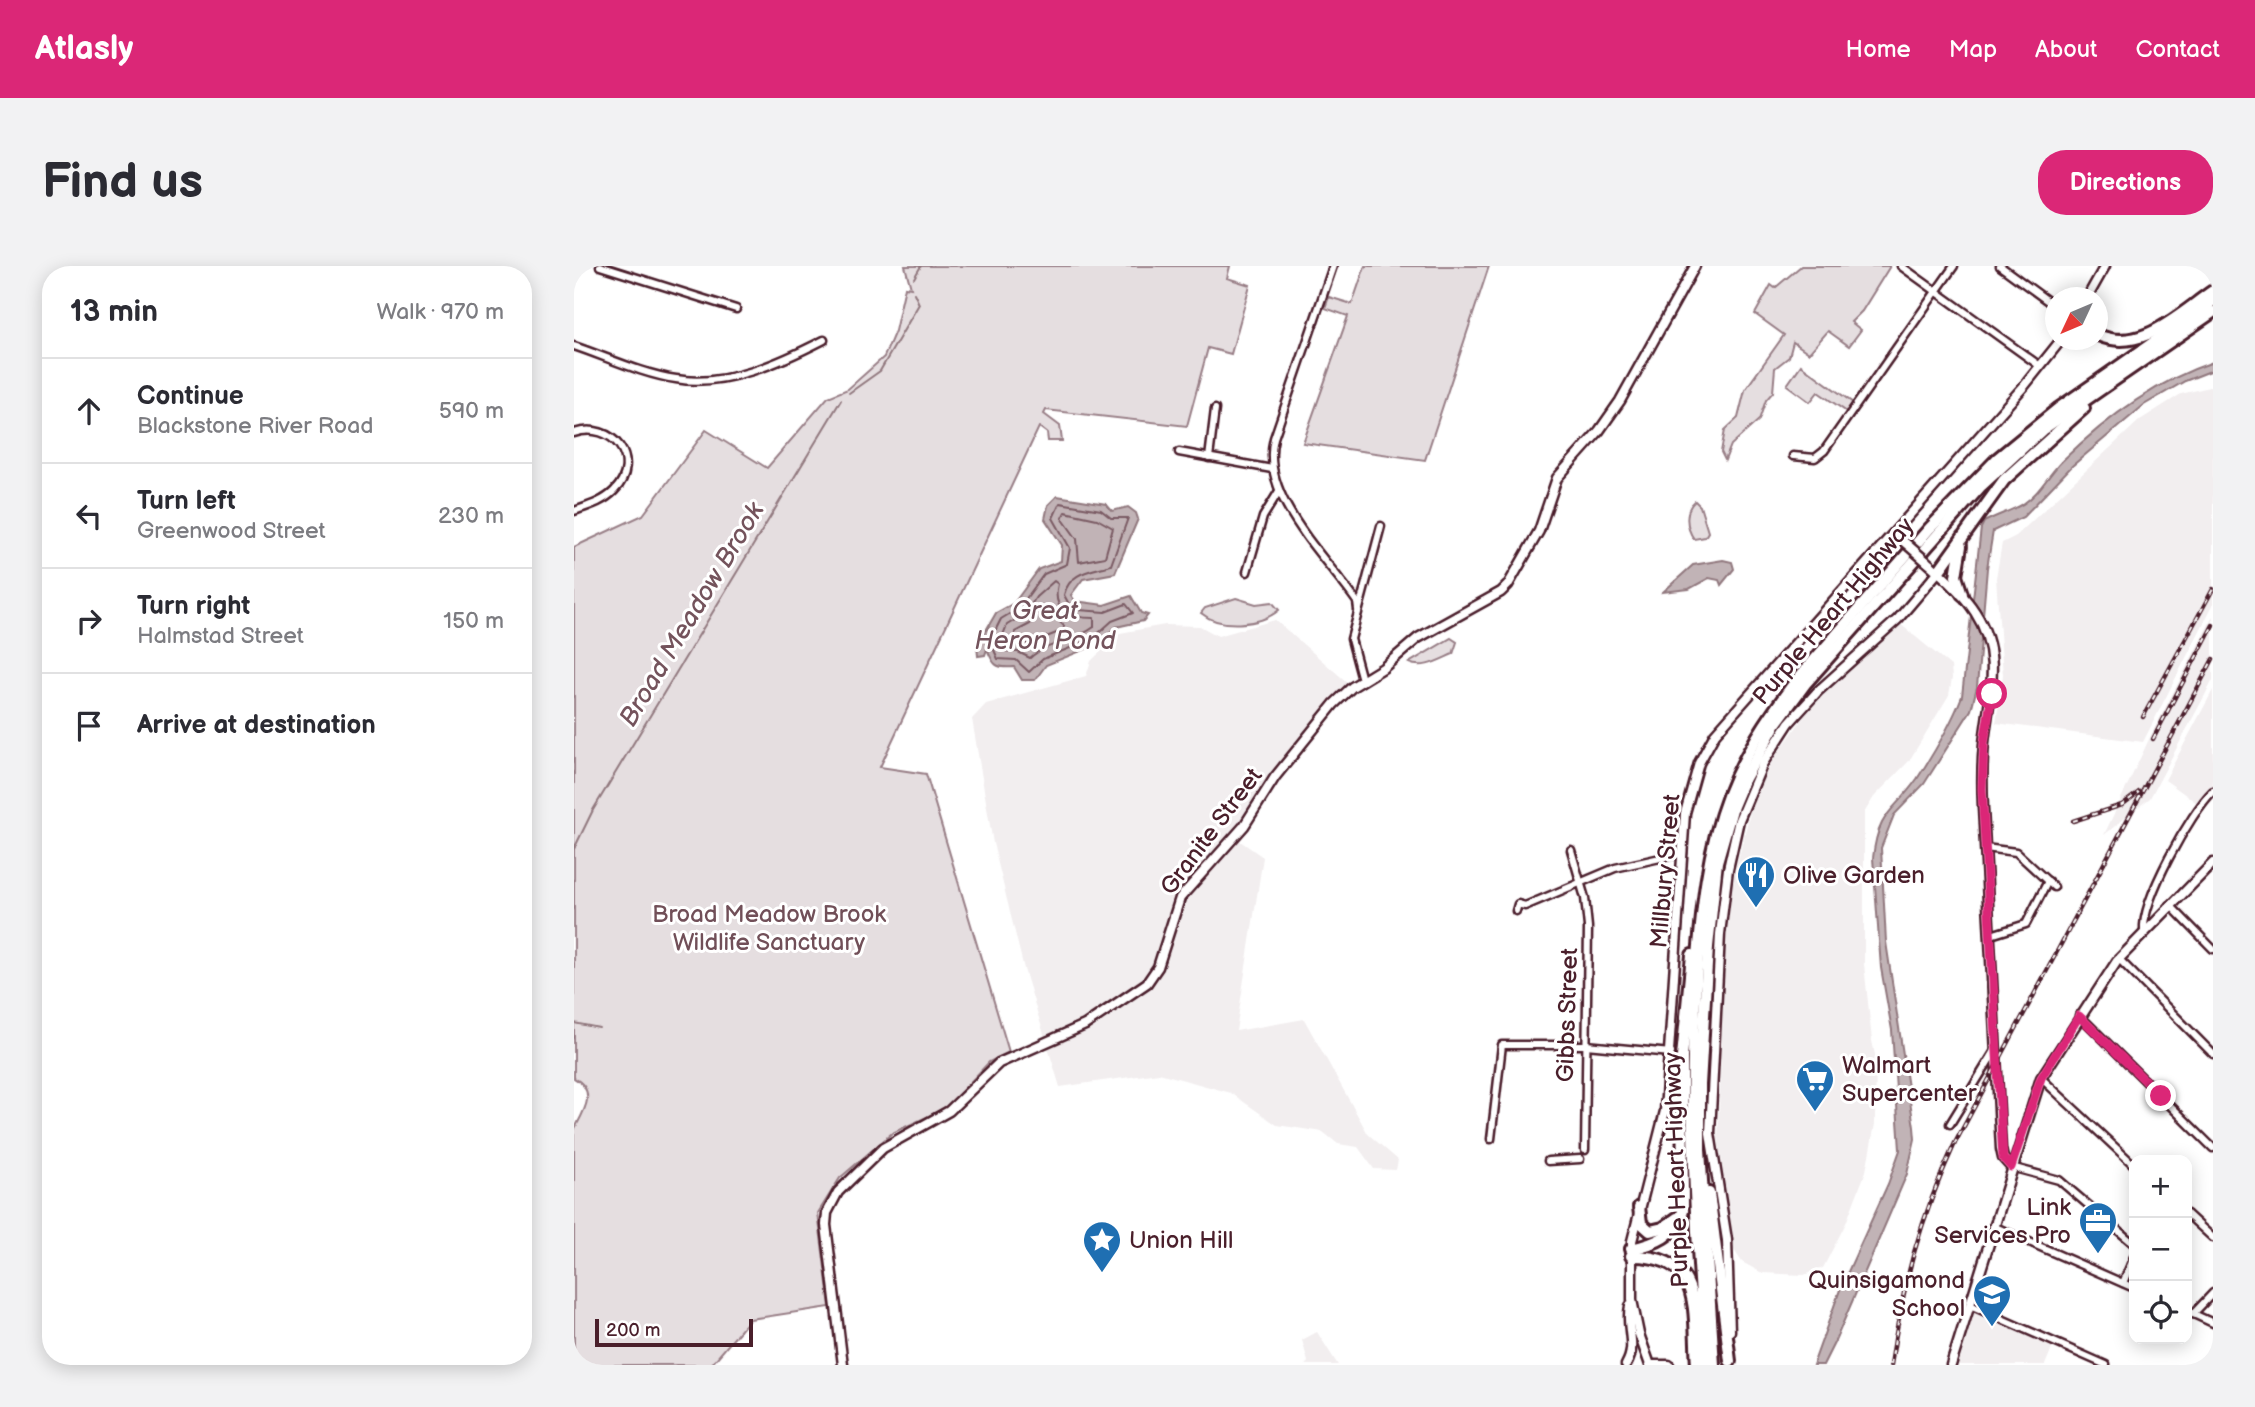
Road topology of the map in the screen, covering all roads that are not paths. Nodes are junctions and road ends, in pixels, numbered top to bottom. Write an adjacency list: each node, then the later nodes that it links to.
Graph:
1 (600, 266): 13 (street)
2 (1333, 266): 26 (street)
3 (1695, 266): 36 (main road, Granite Street)
4 (1901, 266): 9 (street)
5 (1954, 266): 9 (street)
6 (2000, 266): 11 (street)
7 (2105, 266): 8 (main road)
8 (2093, 287)
9 (1936, 291): 20 (street); 24 (street)
10 (2213, 291): 15 (highway)
11 (2045, 299)
12 (2213, 301): 44 (highway, Purple Heart Highway)
13 (736, 309)
14 (2213, 312): 19 (highway, Purple Heart Highway)
15 (2108, 338)
16 (824, 340): 17 (street)
17 (574, 346)
18 (2053, 350): 20 (main road, Millbury Street)
19 (2141, 363): 31 (highway); 58 (highway, Purple Heart Highway)
20 (2040, 366): 30 (main road, Millbury Street)
21 (1214, 410): 25 (street)
22 (574, 433): 28 (street)
23 (1179, 452): 25 (street)
24 (1794, 456)
25 (1209, 458): 26 (street)
26 (1272, 469): 27 (street)
27 (1279, 491): 32 (street); 35 (street)
28 (574, 511)
29 (1381, 526): 35 (street)
30 (1895, 533): 33 (main road, bridge); 40 (main road, Millbury Street)
31 (1964, 535): 33 (highway); 34 (highway)
32 (1247, 572)
33 (1938, 572): 34 (main road); 83 (main road)
34 (1962, 594): 38 (main road)
35 (1358, 610): 36 (street)
36 (1362, 680): 84 (main road, Granite Street)
37 (2213, 791): 48 (street)
38 (1985, 848): 42 (street); 49 (main road)
39 (1571, 850): 43 (street, Gibbs Street)
40 (1683, 853): 43 (street); 55 (main road, Millbury Street)
41 (2213, 863): 46 (main road)
42 (2048, 881): 45 (street); 49 (street)
43 (1581, 882): 47 (street); 53 (street, Gibbs Street)
44 (1705, 887): 68 (highway); 89 (highway, Purple Heart Highway)
45 (2054, 887)
46 (2170, 905): 48 (main road); 50 (street)
47 (1516, 911)
48 (2144, 931): 51 (main road)
49 (1991, 934): 54 (main road)
50 (2213, 949)
51 (2119, 959): 52 (main road); 56 (street)
52 (2079, 1016): 57 (main road); 61 (street)
53 (1586, 1045): 55 (street); 60 (street); 62 (street, Gibbs Street)
54 (1997, 1047): 59 (street); 66 (main road)
55 (1671, 1053): 67 (main road, Millbury Street)
56 (2213, 1054)
57 (2041, 1078): 64 (street); 66 (main road)
58 (1699, 1114): 83 (highway); 90 (highway, Purple Heart Highway)
59 (1950, 1124)
60 (1491, 1139)
61 (2213, 1148)
62 (1585, 1150)
63 (1580, 1158): 65 (street)
64 (2129, 1160)
65 (1548, 1161)
66 (2011, 1167): 70 (main road); 72 (street)
67 (1639, 1207): 68 (highway); 73 (main road, Millbury Street)
68 (1683, 1211): 73 (highway)
69 (2191, 1218): 71 (street)
70 (1993, 1226): 75 (street); 79 (main road)
71 (2213, 1238)
72 (2129, 1240)
73 (1631, 1253): 78 (main road, Millbury Street); 88 (highway)
74 (2129, 1268): 75 (street)
75 (2123, 1283): 76 (street)
76 (2129, 1286)
77 (2213, 1293): 80 (street)
78 (1632, 1300): 85 (main road); 86 (main road, Millbury Street)
79 (1970, 1305): 91 (main road); 92 (street)
80 (2192, 1310)
81 (2192, 1313): 82 (street)
82 (2213, 1323)
83 (1730, 1363)
84 (843, 1365)
85 (1626, 1365)
86 (1651, 1365): 87 (main road)
87 (1668, 1365)
88 (1697, 1365)
89 (1706, 1365)
90 (1714, 1365)
91 (1951, 1365)
92 (2106, 1365)

